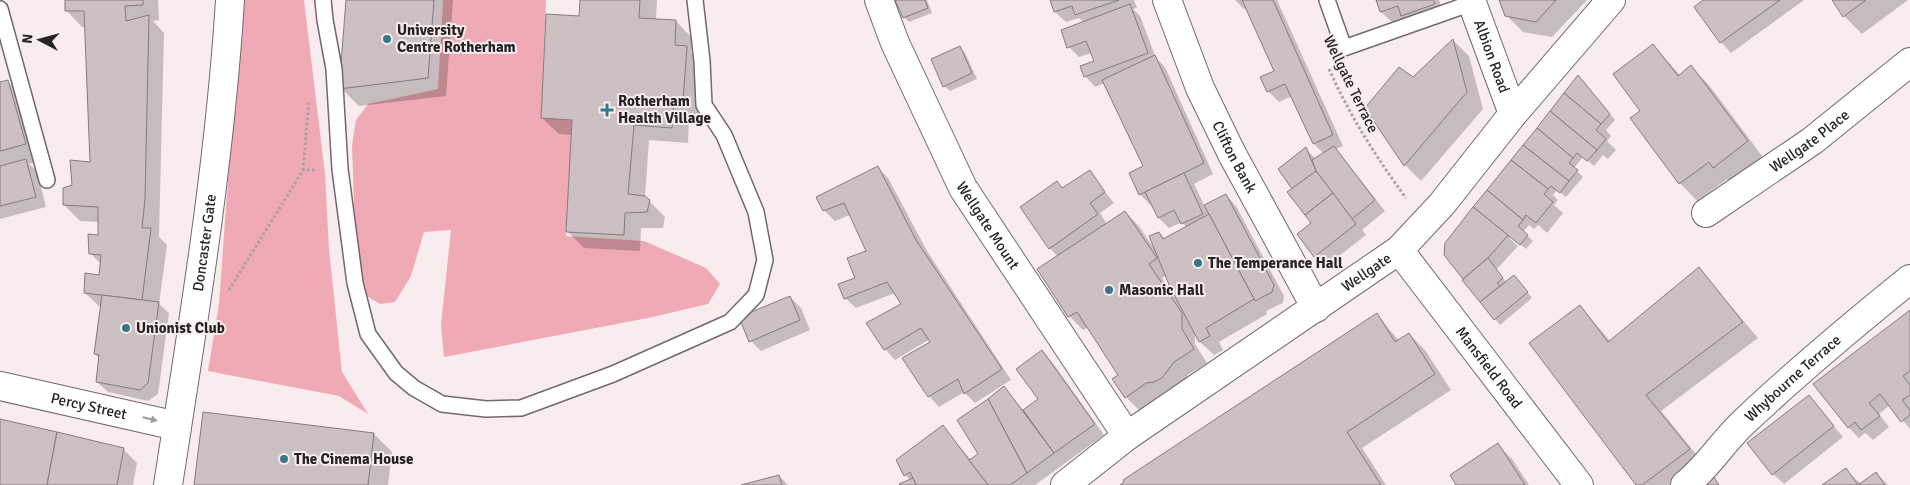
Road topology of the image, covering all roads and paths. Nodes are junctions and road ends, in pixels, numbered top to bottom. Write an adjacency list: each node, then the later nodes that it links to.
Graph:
1 (230, 0): 19 (street, Doncaster Gate)
2 (323, 0): 13 (lane)
3 (695, 0): 13 (lane)
4 (879, 0): 23 (street, Wellgate Mount)
5 (1167, 0): 20 (street, Clifton Bank)
6 (1328, 0): 8 (lane)
7 (1611, 0): 12 (street, Wellgate)
8 (1471, 1): 12 (street, Albion Road)
9 (0, 9): 14 (lane)
10 (1326, 62): 16 (path, Wellgate Terrace)
11 (1910, 62): 15 (street, Wellgate Place)
12 (1514, 114): 16 (street, Wellgate)
13 (340, 169): 19 (path)
14 (47, 180)
15 (1706, 213)
16 (1424, 223): 17 (street, Wellgate)
17 (1399, 250): 20 (street, Wellgate); 26 (street, Mansfield Road)
18 (1910, 279): 27 (street, Whybourne Terrace)
19 (196, 302): 22 (street, Doncaster Gate)
20 (1316, 308): 23 (street, Wellgate)
21 (0, 386): 22 (street, Percy Street, one-way to 22)
22 (177, 426): 24 (street, Doncaster Gate)
23 (1126, 436): 25 (street, Wellgate)
24 (168, 485)
25 (1065, 485)
26 (1579, 485)
27 (1685, 485)

